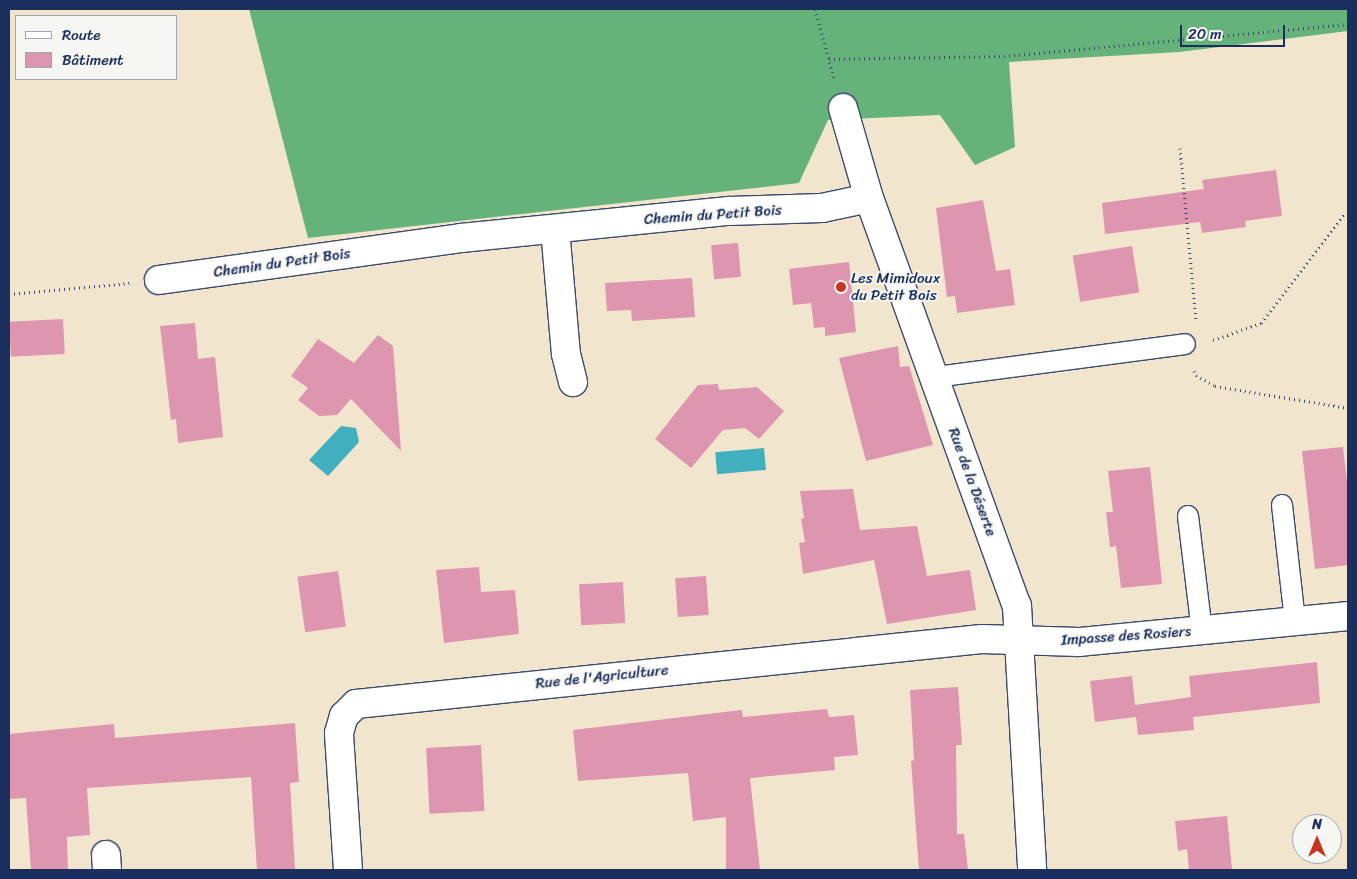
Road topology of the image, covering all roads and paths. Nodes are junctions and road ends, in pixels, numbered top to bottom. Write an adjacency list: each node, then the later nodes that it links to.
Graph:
1 (815, 9): 2 (path)
2 (1348, 24)
3 (843, 108): 5 (street, Rue de la Déserte)
4 (1180, 148): 10 (path)
5 (869, 198): 7 (street, Chemin du Petit Bois); 11 (street, Rue de la Déserte)
6 (1344, 214): 10 (path)
7 (556, 229): 8 (street, Chemin du Petit Bois); 12 (street)
8 (159, 280): 9 (path)
9 (9, 294)
10 (1185, 344): 11 (lane); 13 (path)
11 (935, 377): 19 (street, Rue de la Déserte)
12 (573, 382)
13 (1348, 408)
14 (1282, 505): 17 (lane)
15 (1188, 516): 18 (lane, Impasse des Rosiers)
16 (1348, 616): 17 (street, Impasse des Rosiers)
17 (1295, 621): 18 (street, Impasse des Rosiers)
18 (1202, 631): 19 (street, Impasse des Rosiers)
19 (1020, 640): 20 (street, Rue de l'Agriculture); 21 (street, Rue de la Déserte)
20 (348, 870)
21 (1032, 870)

